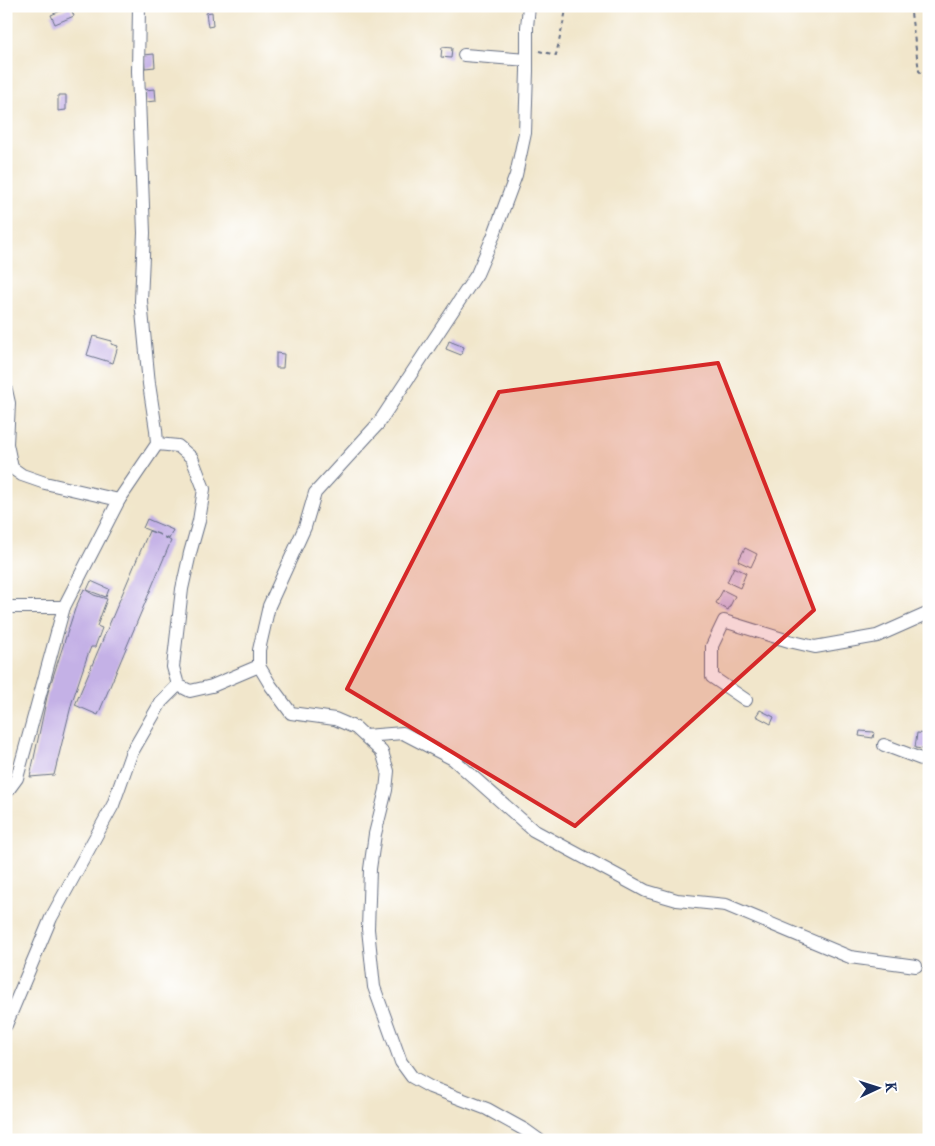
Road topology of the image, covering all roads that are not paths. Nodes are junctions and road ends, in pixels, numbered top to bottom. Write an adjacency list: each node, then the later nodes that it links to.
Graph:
1 (139, 6): 6 (street)
2 (528, 6): 3 (street)
3 (527, 54): 4 (street); 11 (street)
4 (464, 55)
5 (6, 390): 7 (street)
6 (157, 444): 7 (street); 12 (street)
7 (120, 500): 9 (street)
8 (6, 607): 9 (street)
9 (64, 607): 17 (street)
10 (929, 614): 13 (street)
11 (259, 666): 12 (street); 14 (street)
12 (178, 685): 19 (street)
13 (746, 700)
14 (365, 736): 18 (street); 20 (street)
15 (884, 745): 16 (street)
16 (929, 762)
17 (6, 794)
18 (916, 966)
19 (6, 1026)
20 (539, 1140)

